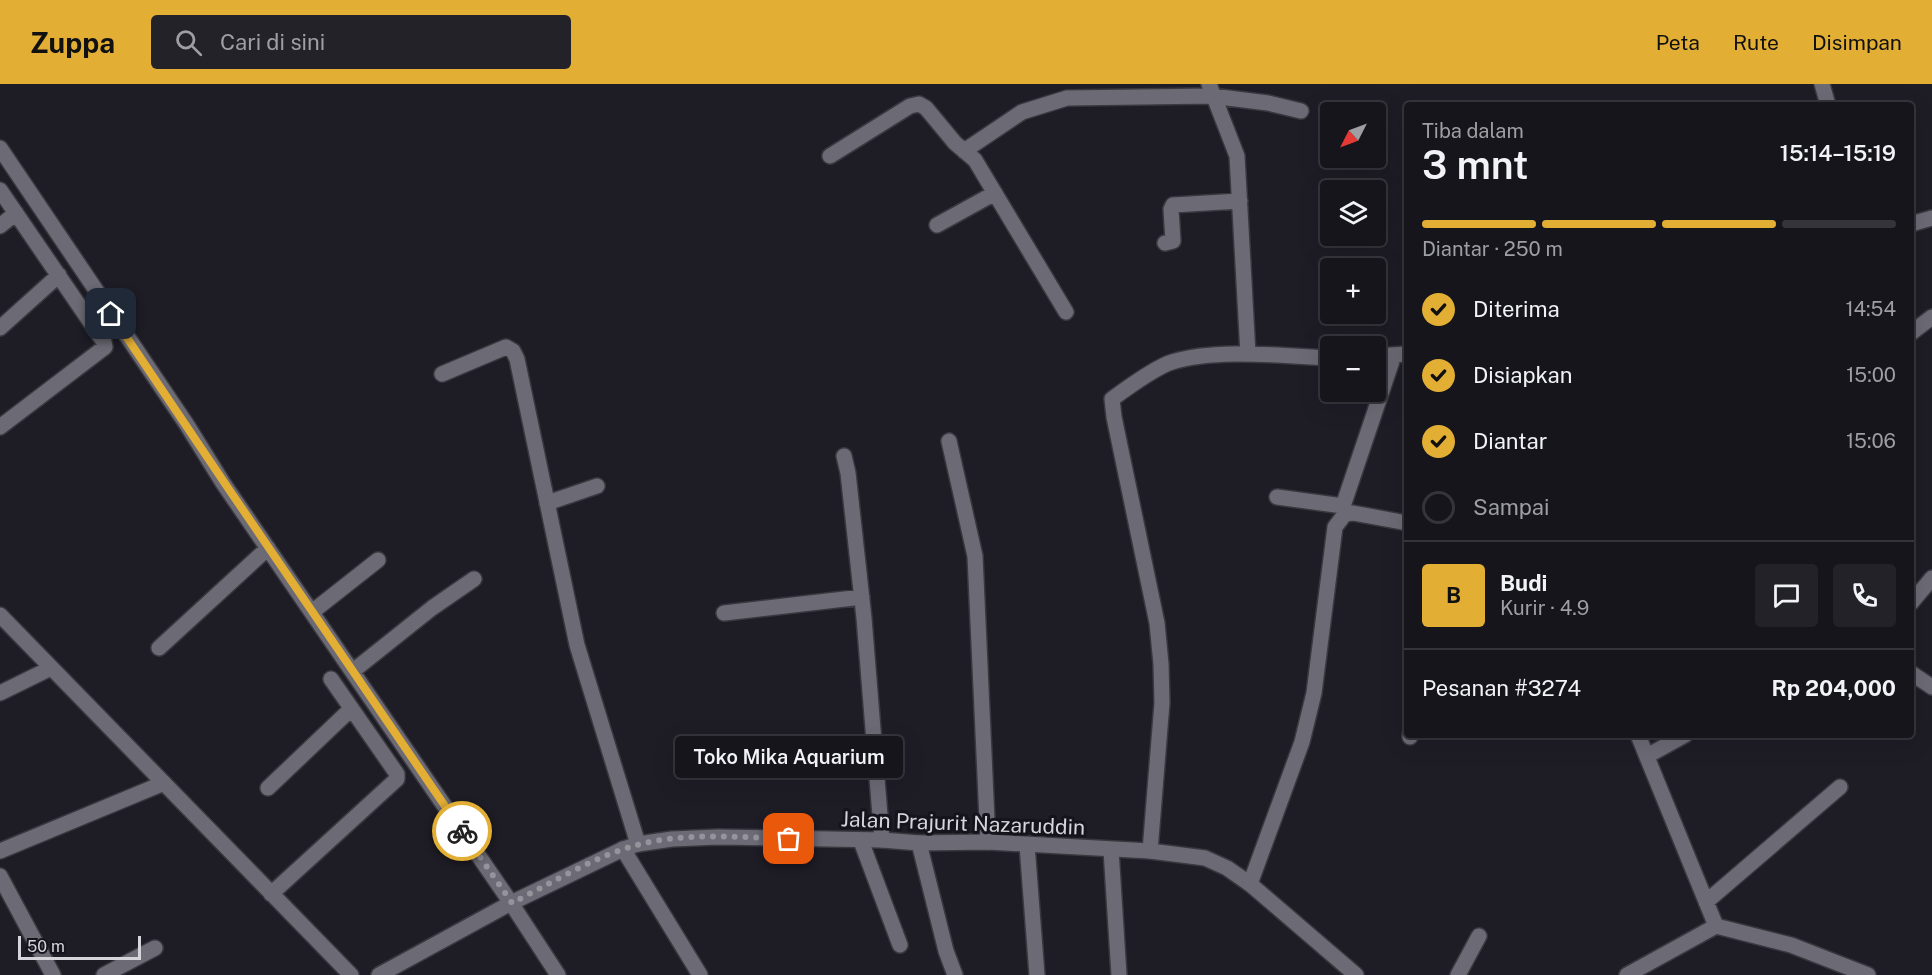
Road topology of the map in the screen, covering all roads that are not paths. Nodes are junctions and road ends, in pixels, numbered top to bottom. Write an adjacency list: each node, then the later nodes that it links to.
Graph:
1 (1822, 84): 3 (street)
2 (1211, 88): 4 (street); 6 (street); 10 (street)
3 (1827, 102)
4 (1301, 111)
5 (0, 148): 34 (street)
6 (964, 151): 7 (street); 9 (street)
7 (830, 156)
8 (0, 190): 11 (street)
9 (995, 193): 14 (street); 18 (street)
10 (1240, 201): 16 (street); 22 (street)
11 (16, 213): 15 (street); 17 (street)
12 (1932, 218): 13 (street)
13 (1914, 223)
14 (936, 225)
15 (0, 226)
16 (1165, 243)
17 (59, 275): 20 (street); 26 (street)
18 (1066, 312)
19 (1932, 317): 21 (street)
20 (0, 328)
21 (1914, 331)
22 (1248, 354): 24 (street); 66 (street)
23 (1400, 354): 32 (street)
24 (1320, 358)
25 (442, 374): 31 (street)
26 (0, 427)
27 (949, 441): 59 (street)
28 (844, 456): 38 (street)
29 (597, 486): 31 (street)
30 (1276, 497): 32 (street)
31 (548, 503): 61 (street)
32 (1344, 510): 33 (street); 68 (street)
33 (1404, 522)
34 (268, 548): 40 (street); 43 (street)
35 (378, 560): 40 (street)
36 (1932, 578): 39 (street)
37 (474, 579): 45 (street)
38 (862, 597): 41 (street); 58 (street)
39 (1914, 599)
40 (312, 612): 45 (street)
41 (724, 613)
42 (0, 615): 44 (street)
43 (159, 648)
44 (51, 668): 49 (street); 54 (street)
45 (353, 671): 71 (street)
46 (1914, 675): 48 (street)
47 (330, 679): 50 (street)
48 (1932, 687)
49 (0, 693)
50 (351, 709): 56 (street); 69 (street)
51 (1639, 738): 53 (street)
52 (1680, 738): 53 (street)
53 (1647, 756): 70 (street)
54 (164, 783): 65 (street); 69 (street)
55 (1840, 787): 70 (street)
56 (268, 788)
57 (861, 840): 58 (street, Jalan Prajurit Nazaruddin); 61 (street, Jalan Prajurit Nazaruddin); 74 (street)
58 (882, 840): 60 (street, Jalan Prajurit Nazaruddin)
59 (988, 842): 60 (street, Jalan Prajurit Nazaruddin); 62 (street, Jalan Prajurit Nazaruddin)
60 (919, 843): 83 (street)
61 (638, 844): 63 (street, Jalan Prajurit Nazaruddin)
62 (1027, 845): 64 (street, Jalan Prajurit Nazaruddin); 84 (street)
63 (623, 849): 71 (street, Jalan Prajurit Nazaruddin); 82 (street)
64 (1112, 850): 66 (street, Jalan Prajurit Nazaruddin); 85 (street)
65 (0, 851)
66 (1150, 851): 68 (street, Jalan Prajurit Nazaruddin)
67 (0, 876): 77 (street)
68 (1250, 884): 86 (street, Jalan Prajurit Nazaruddin)
69 (271, 894): 79 (street)
70 (1706, 902): 72 (street)
71 (512, 903): 80 (street, Jalan Prajurit Nazaruddin); 81 (street)
72 (1716, 926): 76 (street); 88 (street)
73 (1479, 936): 87 (street)
74 (900, 945)
75 (155, 948): 78 (street)
76 (1841, 970): 89 (street)
77 (53, 975)
78 (104, 975)
79 (351, 975)
80 (379, 975)
81 (558, 975)
82 (700, 975)
83 (955, 975)
84 (1037, 975)
85 (1119, 975)
86 (1356, 975)
87 (1458, 975)
88 (1627, 975)
89 (1868, 975)

